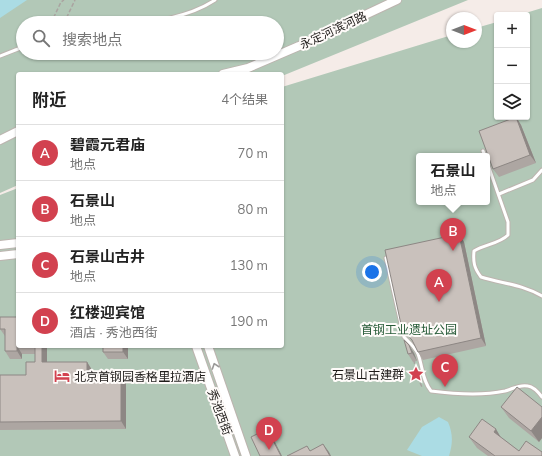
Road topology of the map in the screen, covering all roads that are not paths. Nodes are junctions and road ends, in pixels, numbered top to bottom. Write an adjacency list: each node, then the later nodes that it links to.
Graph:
1 (215, 0): 3 (lane)
2 (397, 0): 5 (street, 永定河滨河路)
3 (177, 16)
4 (16, 50): 6 (lane)
5 (284, 52)
6 (0, 56)
7 (266, 60): 8 (street, 永定河滨河路)
8 (230, 72)
9 (16, 132): 10 (street)
10 (0, 140)
11 (490, 170): 13 (lane)
12 (542, 170): 13 (lane)
13 (499, 194): 19 (lane)
14 (16, 242): 15 (street)
15 (0, 245)
16 (16, 254): 17 (street)
17 (0, 256)
18 (386, 258): 22 (lane)
19 (542, 296)
20 (197, 348): 23 (street, 秀池西街)
21 (209, 348): 24 (street, 秀池西街, one-way to 21)
22 (542, 398)
23 (235, 456)
24 (246, 456)

